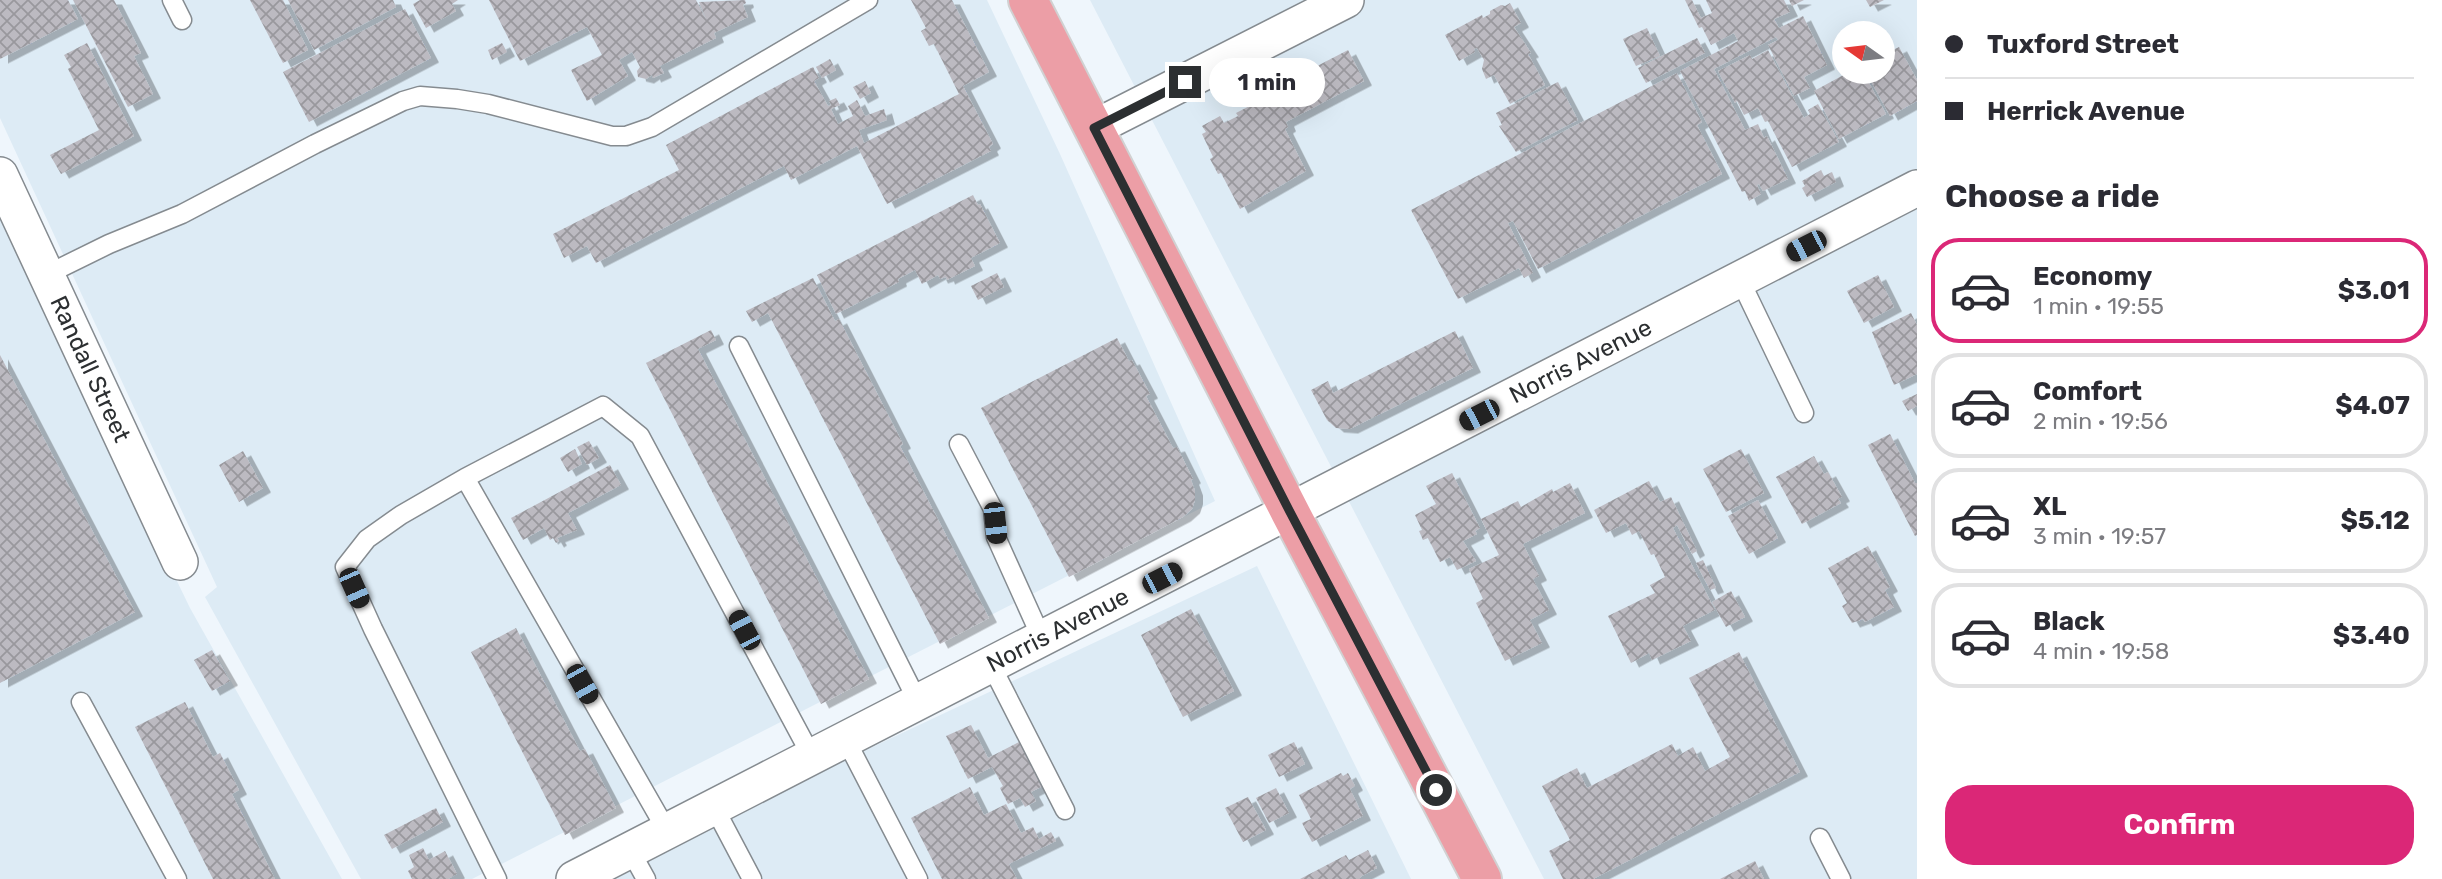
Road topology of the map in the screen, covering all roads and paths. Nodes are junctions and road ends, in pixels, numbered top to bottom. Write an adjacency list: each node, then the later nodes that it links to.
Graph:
1 (172, 0): 5 (lane)
2 (868, 0): 9 (lane)
3 (1028, 0): 6 (main road)
4 (1326, 4): 6 (street)
5 (182, 20)
6 (1094, 128): 15 (main road)
7 (0, 175): 9 (street, Randall Street)
8 (1917, 188): 10 (street, Norris Avenue)
9 (46, 275): 16 (street, Randall Street)
10 (1740, 281): 12 (lane); 15 (street, Norris Avenue)
11 (739, 346): 20 (lane)
12 (1804, 413)
13 (958, 444): 17 (lane)
14 (465, 478): 22 (lane); 25 (lane); 29 (lane)
15 (1290, 512): 17 (street, Norris Avenue); 33 (main road)
16 (180, 562)
17 (1042, 639): 18 (street, Norris Avenue)
18 (992, 665): 20 (street, Norris Avenue); 24 (lane)
19 (81, 702): 28 (lane)
20 (918, 702): 21 (street, Norris Avenue)
21 (846, 740): 22 (street, Norris Avenue); 32 (lane)
22 (812, 757): 23 (street, Norris Avenue)
23 (714, 807): 25 (street, Norris Avenue); 31 (lane)
24 (1065, 810)
25 (667, 831): 27 (street, Norris Avenue)
26 (1820, 838): 34 (lane)
27 (638, 864): 30 (street, Norris Avenue)
28 (177, 879)
29 (497, 879)
30 (573, 879)
31 (752, 879)
32 (918, 879)
33 (1482, 879)
34 (1841, 879)

